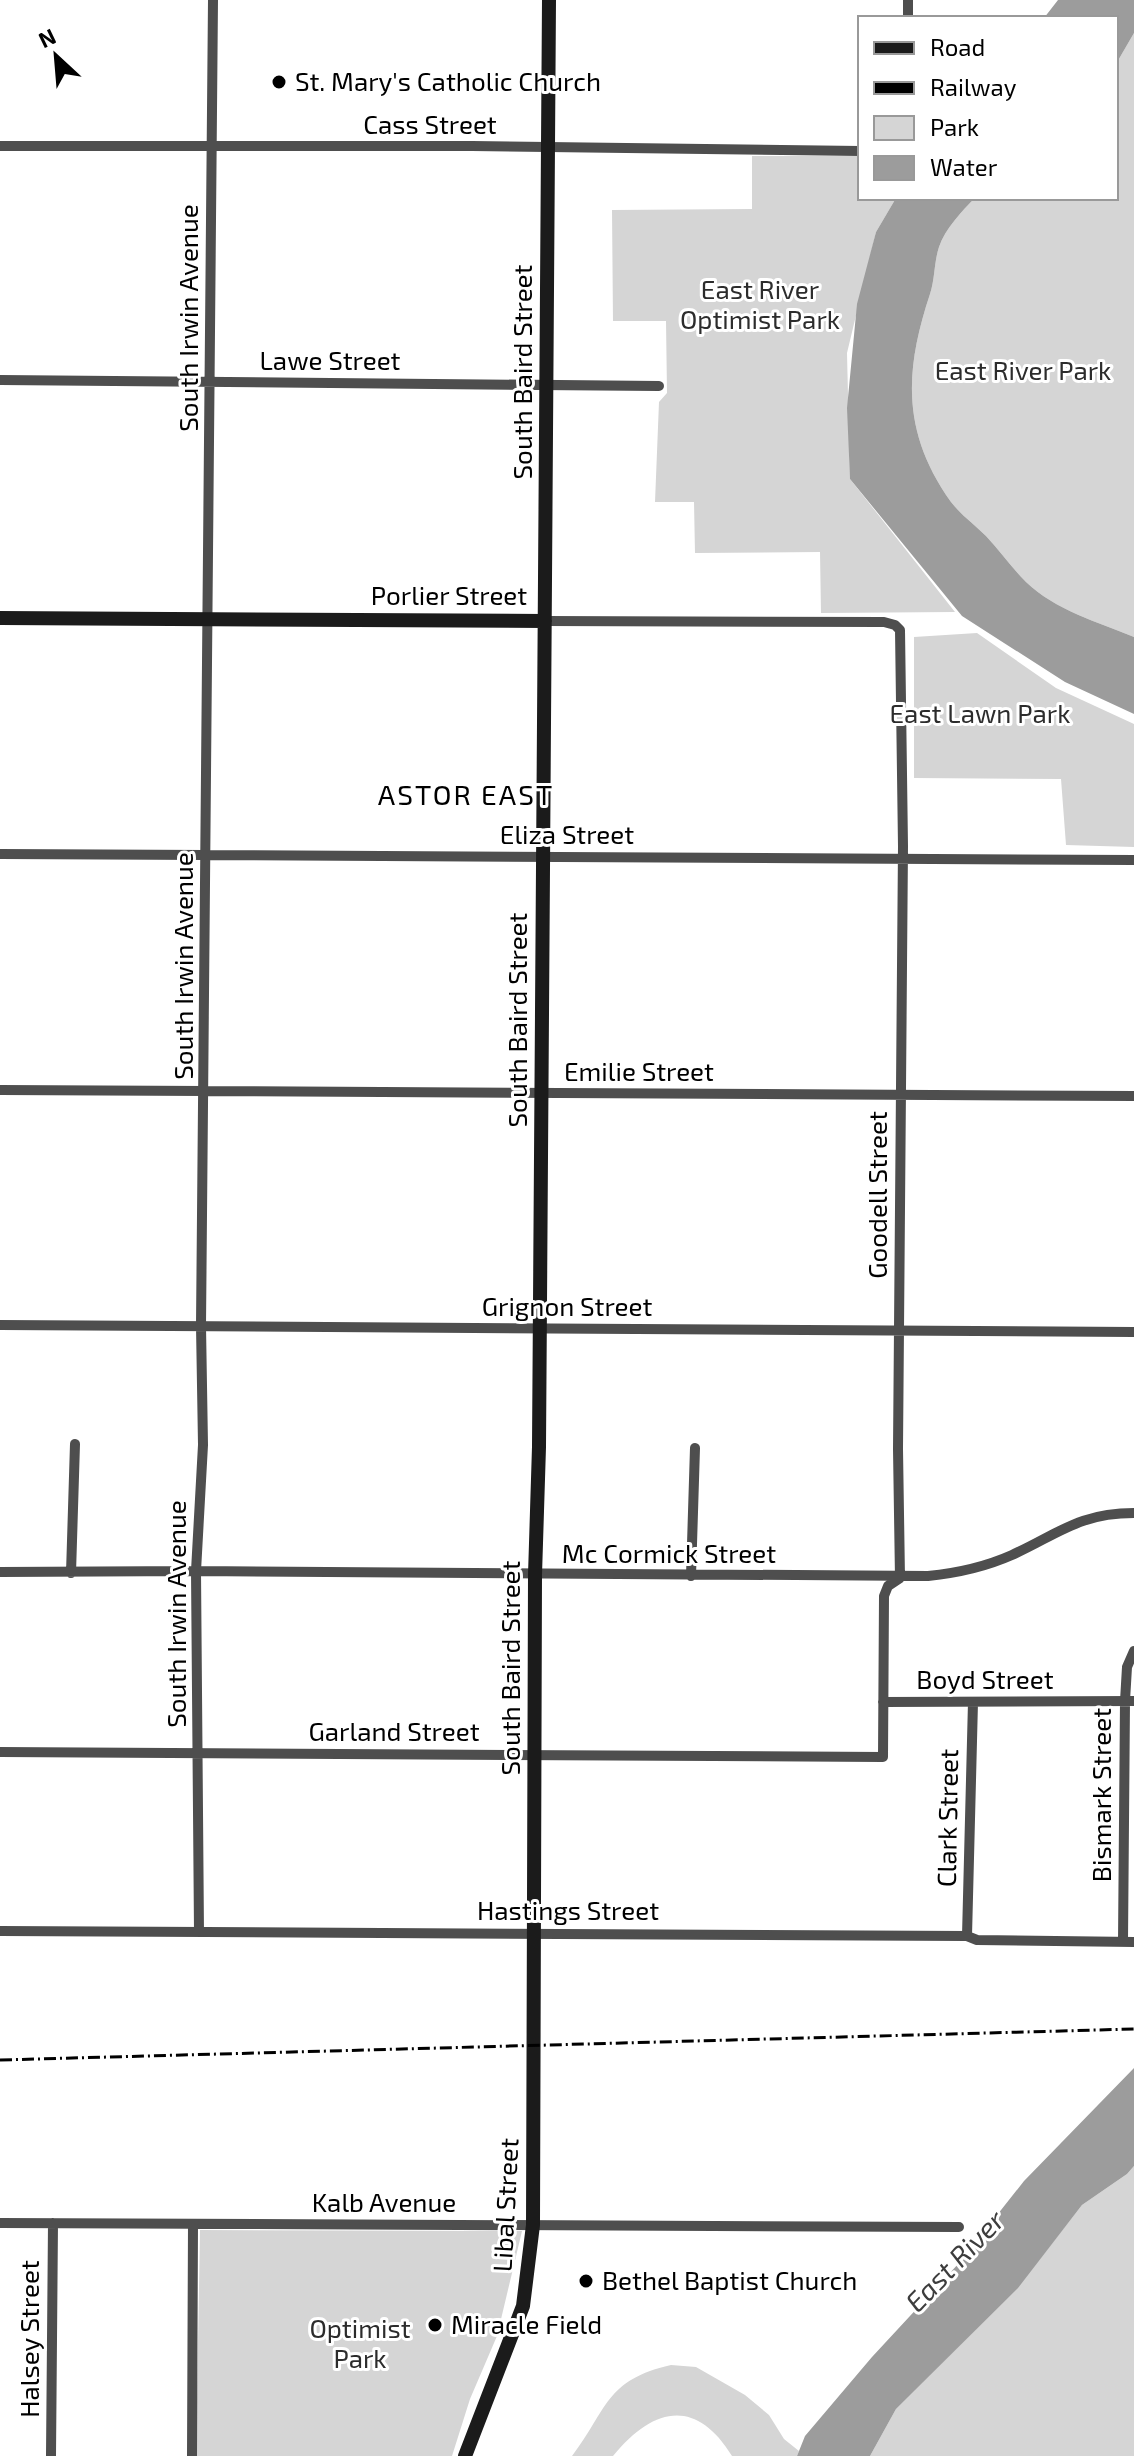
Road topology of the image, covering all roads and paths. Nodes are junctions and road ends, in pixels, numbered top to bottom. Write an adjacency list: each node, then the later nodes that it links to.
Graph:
1 (213, 0): 4 (street, South Irwin Avenue)
2 (549, 0): 5 (street, South Baird Street)
3 (0, 146): 4 (street, Cass Street)
4 (212, 147): 5 (street, Cass Street); 8 (street, South Irwin Avenue)
5 (548, 148): 6 (street, Cass Street); 9 (street, South Baird Street)
6 (858, 151)
7 (0, 380): 8 (street, Lawe Street)
8 (210, 383): 9 (street, Lawe Street); 12 (street, South Irwin Avenue)
9 (546, 385): 10 (street, Lawe Street); 13 (street, South Baird Street)
10 (659, 386)
11 (0, 618): 12 (street, Porlier Street)
12 (208, 619): 13 (street, Porlier Street); 16 (street, South Irwin Avenue)
13 (545, 621): 14 (street, Porlier Street); 17 (street, South Baird Street)
14 (897, 626): 18 (street, Goodell Street)
15 (0, 854): 16 (street, Eliza Street)
16 (207, 855): 17 (street, Eliza Street); 21 (street, South Irwin Avenue)
17 (543, 857): 18 (street, Eliza Street); 22 (street, South Baird Street)
18 (903, 859): 19 (street, Eliza Street); 23 (street, Goodell Street)
19 (1134, 860)
20 (0, 1090): 21 (street, Emilie Street)
21 (205, 1091): 22 (street, Emilie Street); 26 (street, South Irwin Avenue)
22 (541, 1093): 23 (street, Emilie Street); 27 (street, South Baird Street)
23 (901, 1095): 24 (street, Emilie Street); 28 (street, Goodell Street)
24 (1134, 1096)
25 (0, 1325): 26 (street, Grignon Street)
26 (201, 1326): 27 (street, Grignon Street); 33 (street, South Irwin Avenue)
27 (540, 1329): 28 (street, Grignon Street); 36 (street, South Baird Street)
28 (899, 1331): 29 (street, Grignon Street); 38 (street, Goodell Street)
29 (1134, 1332)
30 (75, 1444): 35 (street)
31 (695, 1448): 37 (street)
32 (1134, 1513): 38 (street, Mc Cormick Street)
33 (196, 1571): 35 (street, Mc Cormick Street); 36 (street, Mc Cormick Street); 44 (street, South Irwin Avenue)
34 (0, 1572): 35 (street, Mc Cormick Street)
35 (71, 1573)
36 (535, 1575): 37 (street, Mc Cormick Street); 45 (street, South Baird Street)
37 (691, 1576): 38 (street, Mc Cormick Street)
38 (900, 1578): 41 (street, Goodell Street)
39 (1134, 1651): 40 (street, Bismark Street)
40 (1129, 1701): 42 (street, Boyd Street); 51 (street, Bismark Street)
41 (883, 1702): 42 (street, Boyd Street); 46 (street, Goodell Street)
42 (973, 1702): 50 (street, Clark Street)
43 (0, 1752): 44 (street, Garland Street)
44 (199, 1753): 45 (street, Garland Street); 48 (street, South Irwin Avenue)
45 (534, 1754): 46 (street, Garland Street); 49 (street, South Baird Street)
46 (883, 1757)
47 (0, 1931): 48 (street, Hastings Street)
48 (199, 1932): 49 (street, Hastings Street)
49 (534, 1933): 50 (street, Hastings Street); 52 (street, South Baird Street)
50 (967, 1936): 51 (street, Hastings Street)
51 (1128, 1942)
52 (534, 2040): 56 (street, Libal Street)
53 (0, 2223): 54 (street, Kalb Avenue)
54 (53, 2223): 55 (street, Kalb Avenue); 58 (street, Halsey Street)
55 (193, 2224): 56 (street, Kalb Avenue); 59 (street)
56 (533, 2225): 57 (street, Kalb Avenue); 60 (street, Libal Street)
57 (959, 2227)
58 (51, 2456)
59 (192, 2456)
60 (465, 2456)

